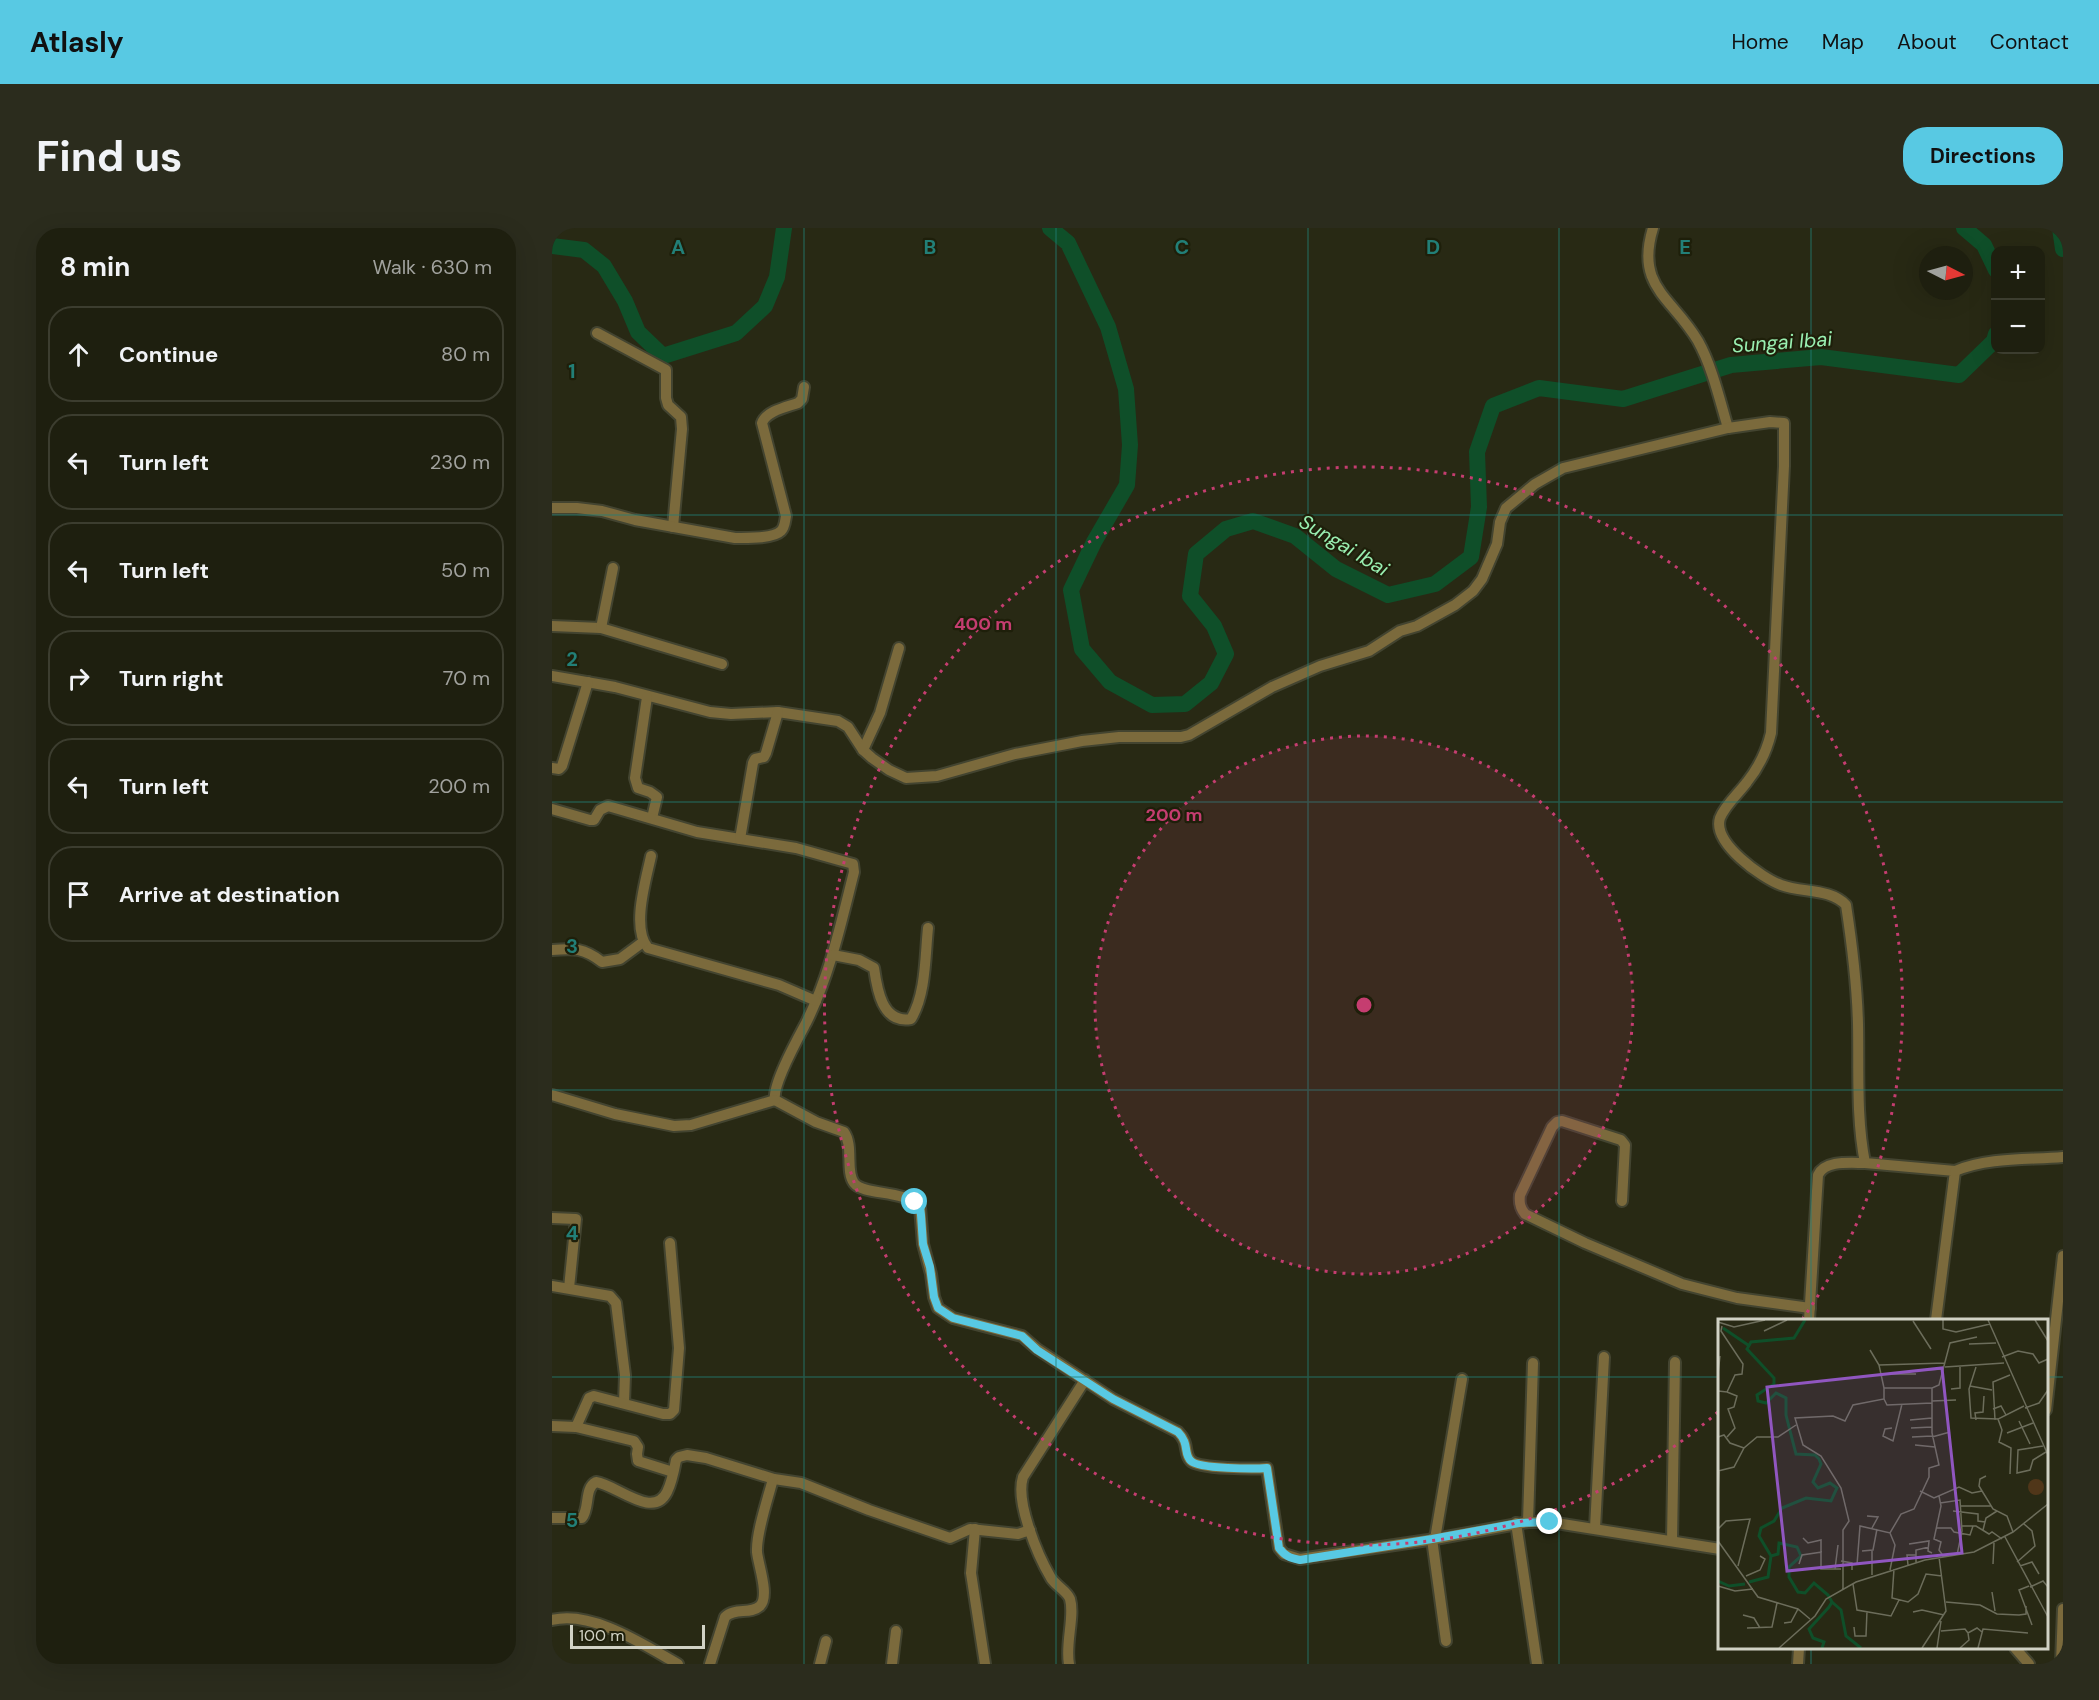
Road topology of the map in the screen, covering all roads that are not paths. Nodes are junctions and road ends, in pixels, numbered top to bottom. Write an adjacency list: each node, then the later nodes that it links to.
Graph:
1 (1653, 228): 4 (street)
2 (597, 333): 6 (street)
3 (804, 387): 6 (street)
4 (1728, 428): 16 (street); 30 (street)
5 (552, 508): 6 (street)
6 (673, 527)
7 (613, 568): 9 (street)
8 (552, 626): 9 (street)
9 (601, 628): 11 (street)
10 (899, 648): 16 (street)
11 (722, 664)
12 (552, 676): 13 (street)
13 (588, 682): 14 (street); 17 (street)
14 (648, 697): 15 (street); 19 (street)
15 (778, 712): 16 (street); 20 (street)
16 (863, 750)
17 (552, 768)
18 (552, 809): 19 (street)
19 (652, 818): 20 (street)
20 (740, 839): 25 (street)
21 (651, 856): 23 (street)
22 (928, 928): 25 (street)
23 (643, 942): 24 (street); 26 (street)
24 (552, 950)
25 (833, 955): 26 (street)
26 (816, 1001): 28 (street)
27 (552, 1095): 28 (street)
28 (775, 1100): 44 (street)
29 (2063, 1157): 31 (street)
30 (1865, 1162): 31 (street); 38 (street)
31 (1955, 1171): 40 (street)
32 (1622, 1201): 38 (street)
33 (552, 1218): 37 (street)
34 (670, 1243): 47 (street)
35 (2063, 1256): 46 (street)
36 (552, 1286): 37 (street)
37 (568, 1288): 47 (street)
38 (1810, 1308): 39 (street)
39 (1809, 1319)
40 (1936, 1319)
41 (1604, 1357): 55 (street)
42 (1675, 1362): 59 (street)
43 (1533, 1363): 53 (street)
44 (1085, 1380): 57 (street); 58 (street)
45 (1462, 1380): 58 (street)
46 (2048, 1392)
47 (624, 1403): 49 (street)
48 (552, 1426): 49 (street)
49 (576, 1427): 50 (street)
50 (673, 1472): 51 (street); 52 (street)
51 (773, 1479): 56 (street); 69 (street)
52 (552, 1518)
53 (1528, 1522): 54 (street); 55 (street)
54 (1516, 1523): 58 (street); 74 (street)
55 (1595, 1528): 59 (street)
56 (975, 1529): 57 (street); 72 (street)
57 (1030, 1530): 73 (street)
58 (1434, 1539): 65 (street)
59 (1672, 1541): 60 (street)
60 (1718, 1549)
61 (2063, 1609): 77 (street)
62 (552, 1620): 68 (street)
63 (896, 1631): 71 (street)
64 (826, 1641): 70 (street)
65 (1446, 1641)
66 (1799, 1649): 75 (street)
67 (2017, 1649): 76 (street)
68 (678, 1664)
69 (710, 1664)
70 (820, 1664)
71 (892, 1664)
72 (985, 1664)
73 (1069, 1664)
74 (1537, 1664)
75 (1798, 1664)
76 (2029, 1664)
77 (2061, 1664)

